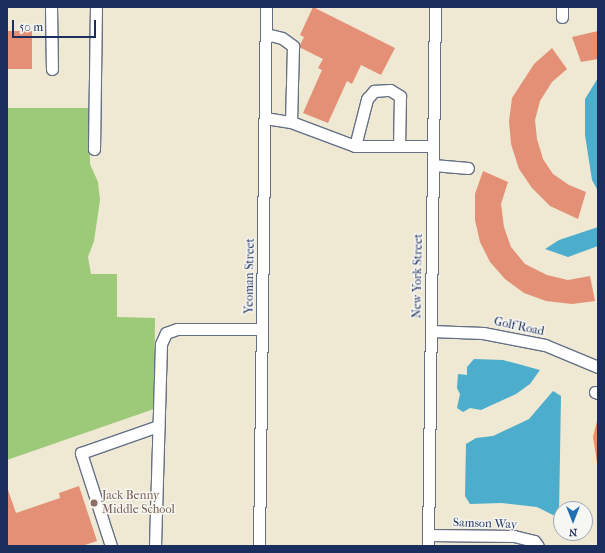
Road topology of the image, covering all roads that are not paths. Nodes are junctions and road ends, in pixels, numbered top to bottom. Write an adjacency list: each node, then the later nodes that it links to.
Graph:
1 (51, 7): 6 (street)
2 (96, 7): 12 (street)
3 (266, 7): 5 (street, Yeoman Street)
4 (435, 7): 11 (street, New York Street)
5 (266, 34): 7 (street, Yeoman Street); 8 (street)
6 (52, 69)
7 (265, 118): 8 (street); 15 (street, Yeoman Street)
8 (291, 122): 9 (street)
9 (355, 146): 10 (street); 10 (street)
10 (399, 146): 11 (street)
11 (432, 146): 13 (street, New York Street)
12 (94, 149)
13 (433, 165): 14 (street); 16 (street, New York Street)
14 (468, 168)
15 (262, 328): 18 (street); 23 (street, Yeoman Street)
16 (430, 331): 17 (street, Golf Road); 19 (street, New York Street)
17 (598, 367)
18 (158, 426): 21 (street); 22 (street)
19 (429, 540): 20 (street, Samson Way)
20 (463, 541): 24 (street, Samson Way)
21 (111, 546)
22 (154, 546)
23 (259, 546)
24 (538, 546)

